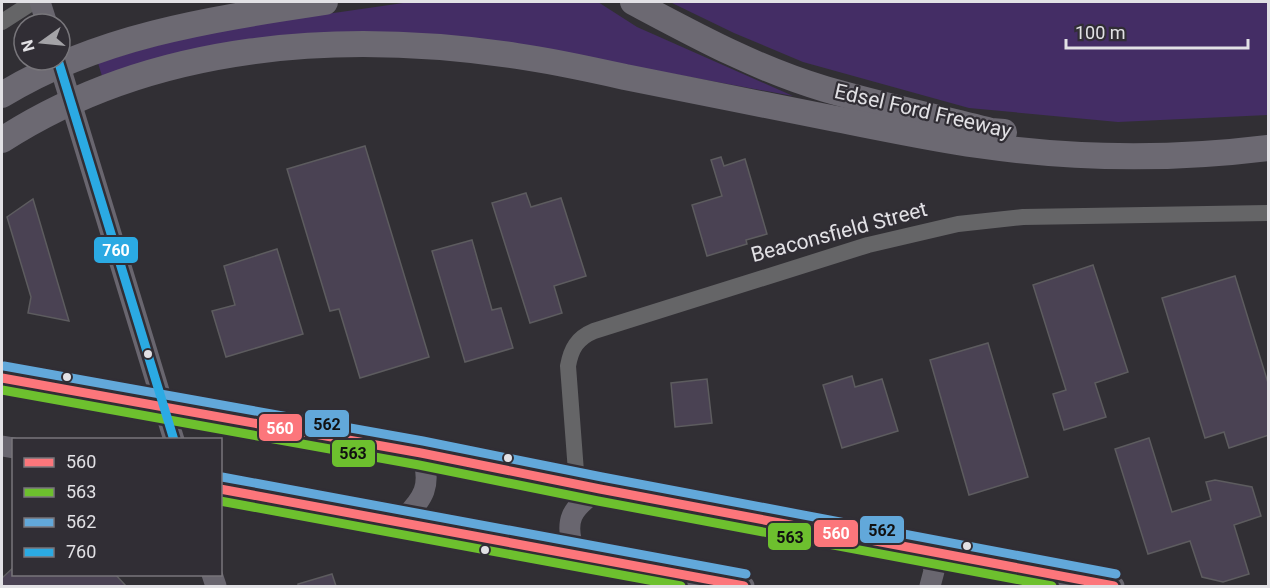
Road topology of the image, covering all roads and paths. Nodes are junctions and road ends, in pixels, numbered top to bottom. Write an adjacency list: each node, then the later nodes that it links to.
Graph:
1 (33, 2): 4 (street)
2 (325, 2): 6 (highway)
3 (633, 2): 7 (highway, Edsel Ford Freeway)
4 (2, 22)
5 (62, 72): 12 (main road)
6 (9, 91)
7 (1269, 132)
8 (2, 140): 9 (highway)
9 (1269, 148)
10 (1269, 213): 15 (street, Beaconsfield Street)
11 (2, 378): 12 (main road)
12 (165, 407): 13 (main road); 14 (main road)
13 (173, 438)
14 (421, 453): 15 (main road); 18 (main road)
15 (577, 484): 17 (main road)
16 (222, 489): 18 (main road)
17 (600, 489): 19 (main road); 20 (main road)
18 (400, 522): 20 (main road)
19 (931, 552): 22 (main road); 23 (main road)
20 (575, 554): 21 (main road)
21 (744, 586)
22 (930, 586)
23 (1114, 586)

